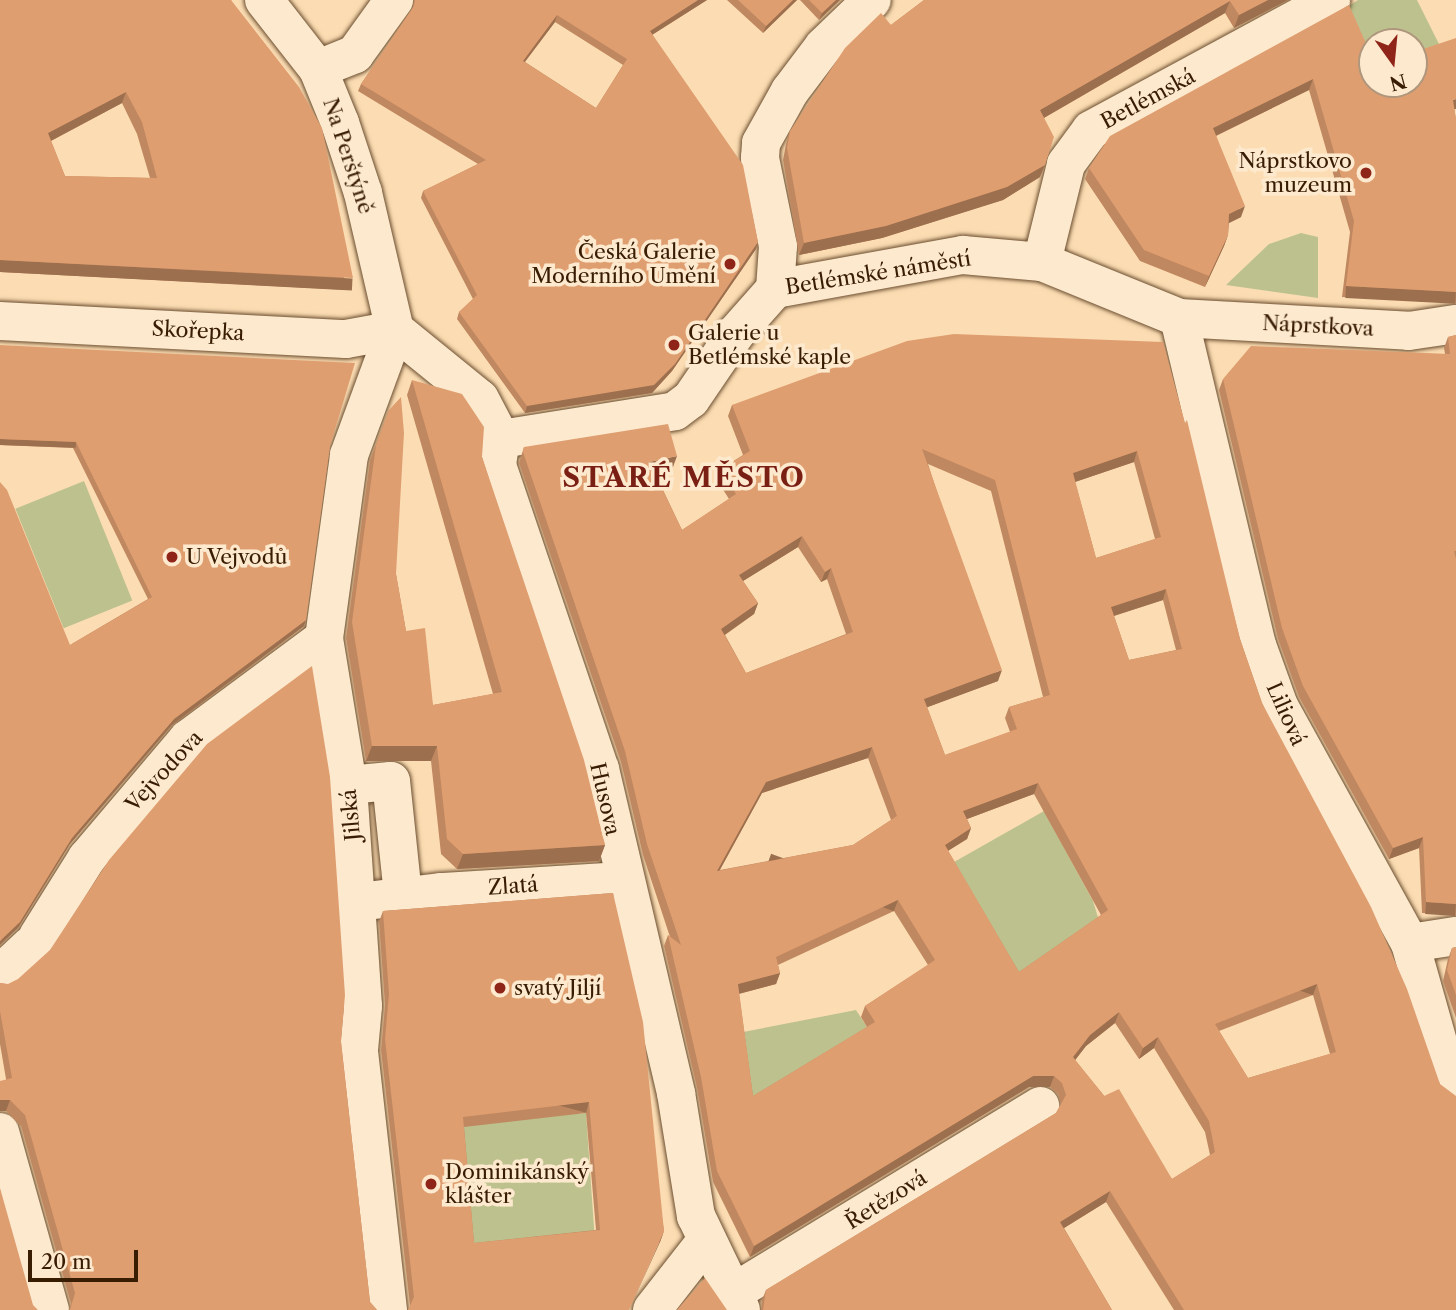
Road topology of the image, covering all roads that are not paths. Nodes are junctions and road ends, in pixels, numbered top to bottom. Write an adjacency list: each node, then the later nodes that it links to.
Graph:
1 (264, 0): 5 (street, Na Perštýně)
2 (394, 0): 5 (street)
3 (872, 0): 7 (street)
4 (1331, 0): 6 (street, Betlémská)
5 (318, 69): 11 (street, Na Perštýně)
6 (1042, 262): 7 (street, Betlémské náměstí); 8 (street, Betlémské náměstí)
7 (775, 289): 12 (street, Betlémské náměstí)
8 (1179, 318): 10 (street, Náprstkova); 19 (street, Liliová)
9 (0, 321): 11 (street, Skořepka)
10 (1456, 324)
11 (395, 330): 12 (street, Husova); 13 (street, Jilská)
12 (500, 439): 15 (street, Husova)
13 (324, 638): 14 (street, Jilská); 20 (street, Vejvodova)
14 (348, 785): 16 (street); 17 (street, Jilská)
15 (624, 881): 16 (street, Zlatá); 24 (street, Husova)
16 (403, 896): 17 (street, Zlatá)
17 (358, 902): 27 (street, Jilská)
18 (1456, 936): 19 (street)
19 (1410, 943): 21 (street, Liliová)
20 (0, 974)
21 (1456, 1086)
22 (1040, 1106): 25 (street, Řetězová)
23 (0, 1132): 26 (street)
24 (706, 1241): 25 (street, Husova); 28 (street)
25 (736, 1302)
26 (50, 1310)
27 (388, 1310)
28 (652, 1310)

